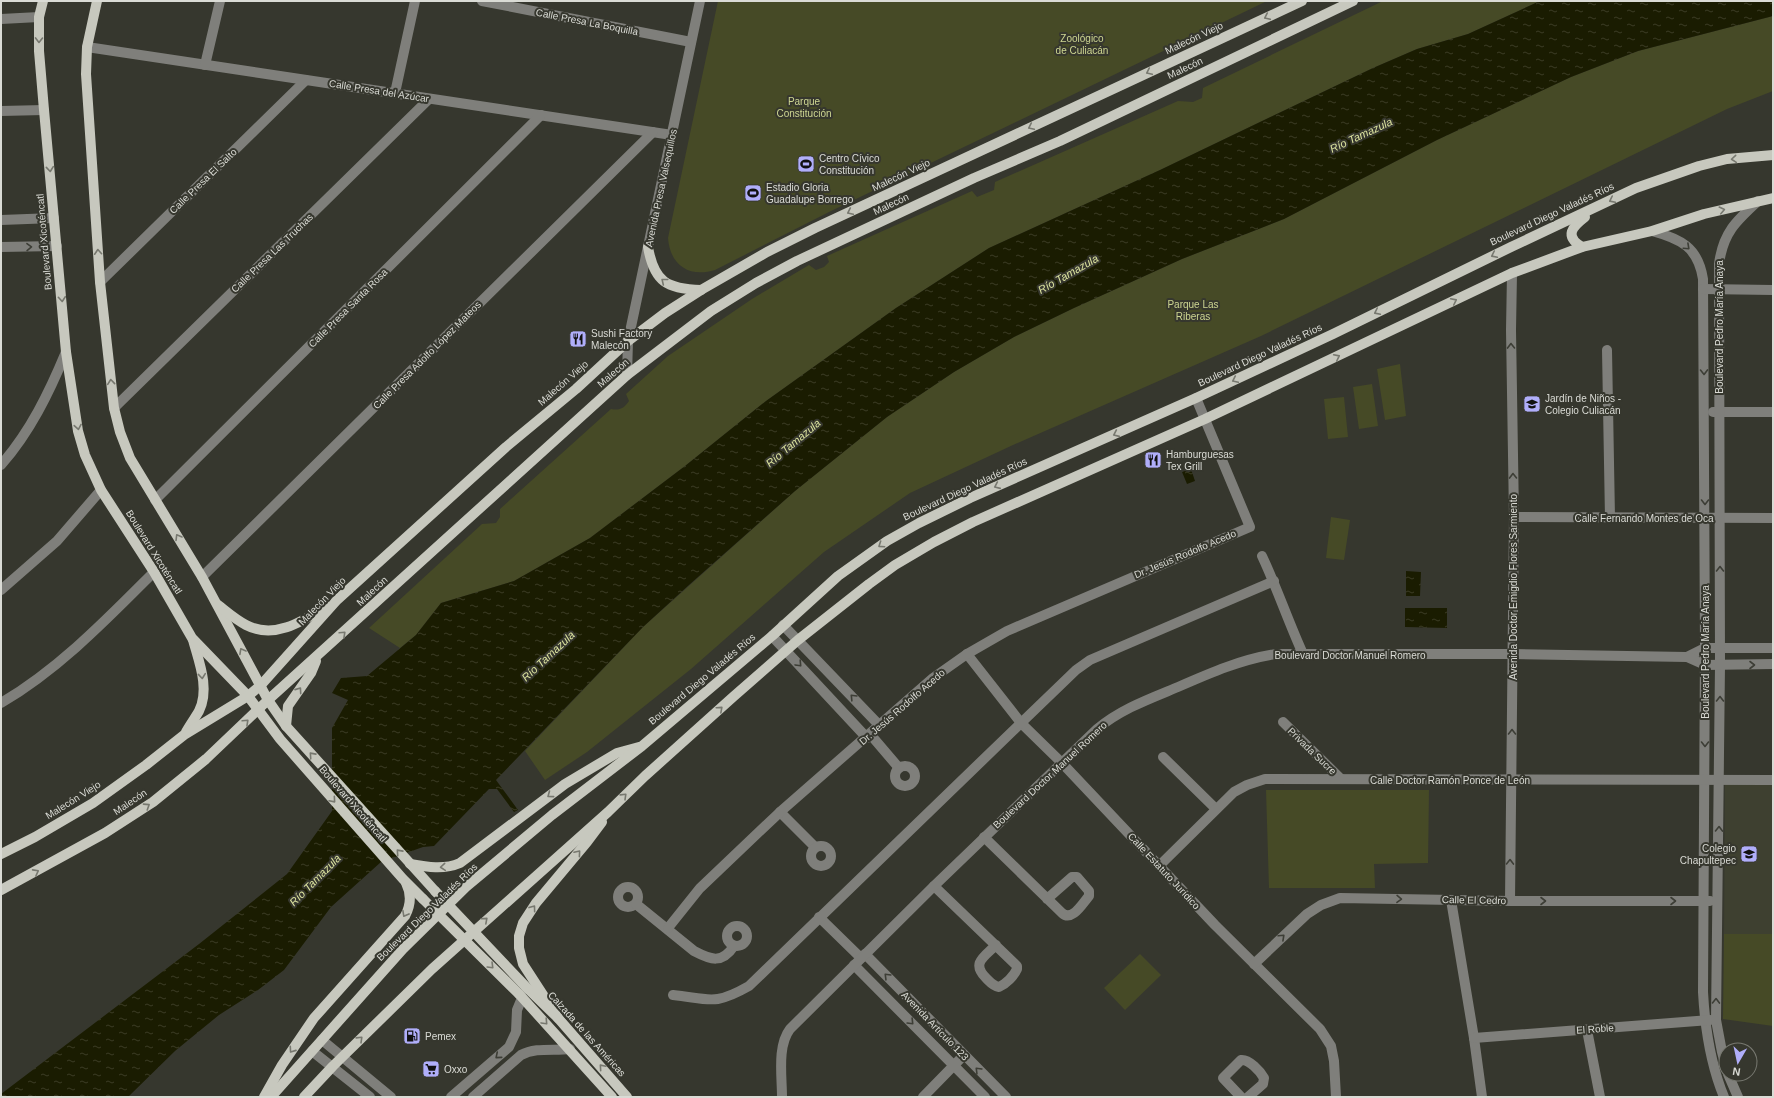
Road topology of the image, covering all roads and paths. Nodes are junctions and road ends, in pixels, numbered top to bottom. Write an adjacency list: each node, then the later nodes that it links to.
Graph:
1 (43, 1): 9 (main road, Boulevard Xicoténcatl)
2 (97, 1): 12 (main road, Boulevard Xicoténcatl)
3 (220, 1): 13 (street)
4 (415, 1): 15 (street)
5 (482, 1): 11 (street, Calle Presa La Boquilla)
6 (700, 1): 11 (street, Avenida Presa Valsequillos)
7 (1302, 1): 37 (main road, Malecón Viejo, one-way to 37)
8 (1353, 1): 42 (main road, Malecón)
9 (39, 17): 10 (street); 17 (main road, Boulevard Xicoténcatl, one-way to 17)
10 (1, 19)
11 (692, 42): 21 (street, Avenida Presa Valsequillos)
12 (87, 47): 13 (street, Calle Presa del Azúcar); 34 (main road, Boulevard Xicoténcatl, one-way to 12)
13 (206, 65): 14 (street, Calle Presa del Azúcar)
14 (306, 80): 15 (street, Calle Presa del Azúcar); 34 (street, Calle Presa El Salto)
15 (395, 93): 16 (street, Calle Presa del Azúcar)
16 (429, 99): 19 (street, Calle Presa del Azúcar); 44 (street, Calle Presa Las Truchas)
17 (44, 110): 18 (street); 26 (main road, Boulevard Xicoténcatl, one-way to 26)
18 (1, 111)
19 (541, 115): 20 (street, Calle Presa del Azúcar); 51 (street, Calle Presa Santa Rosa)
20 (653, 132): 21 (street, Calle Presa del Azúcar); 59 (street, Calle Presa Adolfo López Mateos)
21 (672, 135): 31 (street, Avenida Presa Valsequillos)
22 (1773, 155): 25 (main road, Boulevard Diego Valadés Ríos, one-way to 25)
23 (1773, 198): 24 (main road)
24 (1758, 201): 28 (main road, one-way to 24); 36 (street, Boulevard Pedro María Anaya)
25 (1596, 208): 32 (main road); 43 (main road, Boulevard Diego Valadés Ríos, one-way to 43)
26 (54, 218): 27 (street); 29 (main road, Boulevard Xicoténcatl)
27 (1, 220)
28 (1652, 231): 32 (main road); 35 (street, Boulevard Pedro María Anaya, one-way to 35)
29 (57, 246): 30 (street, one-way to 29); 41 (main road, Boulevard Xicoténcatl, one-way to 41)
30 (1, 247)
31 (648, 247): 37 (main road, one-way to 31); 39 (street, Avenida Presa Valsequillos)
32 (1582, 248): 33 (main road)
33 (1512, 273): 48 (main road, one-way to 33); 52 (street, Avenida Doctor Emigdio Flores Sarmiento, one-way to 33)
34 (100, 282): 44 (main road, Boulevard Xicoténcatl, one-way to 34)
35 (1703, 289): 36 (street); 45 (street, Boulevard Pedro María Anaya, one-way to 45)
36 (1719, 289): 38 (street); 46 (street, Boulevard Pedro María Anaya)
37 (701, 290): 39 (main road, Malecón Viejo)
38 (1773, 290)
39 (628, 341): 42 (street, Avenida Presa Valsequillos); 62 (main road, Malecón Viejo)
40 (1607, 350): 53 (street)
41 (66, 352): 49 (street); 50 (main road, Boulevard Xicoténcatl, one-way to 50)
42 (627, 375): 75 (main road, Malecón, one-way to 42)
43 (1196, 398): 48 (street); 64 (main road, Boulevard Diego Valadés Ríos, one-way to 64)
44 (114, 408): 51 (main road, Boulevard Xicoténcatl)
45 (1705, 412): 46 (street); 54 (street, Boulevard Pedro María Anaya, one-way to 54)
46 (1719, 412): 47 (street); 55 (street, Boulevard Pedro María Anaya)
47 (1773, 412)
48 (1205, 419): 67 (main road); 72 (street, Dr. Jesús Rodolfo Acedo)
49 (1, 465)
50 (101, 490): 58 (main road, Boulevard Xicoténcatl); 61 (street)
51 (155, 500): 59 (main road, Boulevard Xicoténcatl, one-way to 51)
52 (1514, 517): 53 (street, Calle Fernando Montes de Oca); 74 (street, Avenida Doctor Emigdio Flores Sarmiento)
53 (1610, 518): 54 (street, Calle Fernando Montes de Oca)
54 (1705, 518): 55 (street, Calle Fernando Montes de Oca); 68 (street, Boulevard Pedro María Anaya)
55 (1719, 518): 56 (street, Calle Fernando Montes de Oca); 69 (street, Boulevard Pedro María Anaya, one-way to 55)
56 (1773, 518)
57 (1262, 556): 60 (street)
58 (154, 572): 66 (main road, Boulevard Xicoténcatl); 83 (street)
59 (202, 577): 63 (main road, Boulevard Xicoténcatl)
60 (1274, 581): 73 (street); 86 (street)
61 (1, 590)
62 (337, 600): 63 (main road); 80 (main road, Malecón Viejo)
63 (216, 603): 80 (main road, Boulevard Xicoténcatl, one-way to 63)
64 (783, 625): 65 (main road, Boulevard Diego Valadés Ríos); 67 (street)
65 (772, 636): 71 (street); 91 (main road, Boulevard Diego Valadés Ríos)
66 (192, 638): 81 (main road, Boulevard Xicoténcatl); 89 (main road, one-way to 89)
67 (798, 640): 71 (main road); 87 (street, one-way to 67)
68 (1705, 648): 69 (street, Boulevard Doctor Manuel Romero); 76 (street, Boulevard Doctor Manuel Romero); 78 (street, Boulevard Pedro María Anaya)
69 (1720, 648): 70 (street, Boulevard Doctor Manuel Romero); 79 (street, Boulevard Pedro María Anaya)
70 (1773, 648)
71 (786, 651): 90 (street, one-way to 90); 101 (main road, one-way to 71)
72 (967, 654): 86 (street, Calle Estatuto Jurídico); 87 (street, Dr. Jesús Rodolfo Acedo)
73 (1303, 654): 74 (street, Boulevard Doctor Manuel Romero); 93 (street, Boulevard Doctor Manuel Romero)
74 (1512, 654): 76 (street, Boulevard Doctor Manuel Romero); 99 (street, Avenida Doctor Emigdio Flores Sarmiento, one-way to 74)
75 (318, 657): 82 (main road, Malecón); 88 (main road, one-way to 75)
76 (1687, 657): 78 (street, Boulevard Doctor Manuel Romero)
77 (1773, 664): 79 (street, Boulevard Doctor Manuel Romero, one-way to 77)
78 (1705, 665): 79 (street, Boulevard Doctor Manuel Romero); 96 (street, Boulevard Pedro María Anaya, one-way to 96)
79 (1720, 665): 97 (street, Boulevard Pedro María Anaya, one-way to 79)
80 (261, 685): 81 (main road, Malecón Viejo); 82 (main road, Boulevard Xicoténcatl)
81 (248, 696): 84 (main road, Boulevard Xicoténcatl); 89 (main road, Malecón Viejo)
82 (268, 700): 84 (main road, Malecón); 88 (main road, Boulevard Xicoténcatl)
83 (1, 703)
84 (258, 710): 108 (main road, Boulevard Xicoténcatl, one-way to 108); 110 (main road, Malecón, one-way to 84)
85 (1283, 722): 95 (street, Privada Sucre)
86 (1021, 723): 93 (street, Calle Estatuto Jurídico); 117 (street)
87 (880, 726): 90 (street, Dr. Jesús Rodolfo Acedo)
88 (288, 728): 106 (main road, Boulevard Xicoténcatl, one-way to 88)
89 (184, 735): 105 (main road, Malecón Viejo)
90 (868, 736): 94 (street); 102 (street, Dr. Jesús Rodolfo Acedo)
91 (641, 747): 106 (main road, one-way to 106); 131 (main road, Boulevard Diego Valadés Ríos)
92 (1163, 757): 100 (street)
93 (1062, 763): 103 (street, Boulevard Doctor Manuel Romero); 107 (street, Calle Estatuto Jurídico)
94 (898, 768)
95 (1341, 779): 99 (street, Calle Doctor Ramón Ponce de León); 100 (street, Calle Doctor Ramón Ponce de León)
96 (1705, 779): 97 (street, Calle Doctor Ramón Ponce de León); 99 (street, Calle Doctor Ramón Ponce de León); 114 (street, Boulevard Pedro María Anaya)
97 (1720, 779): 98 (street, Calle Doctor Ramón Ponce de León); 115 (street, Boulevard Pedro María Anaya, one-way to 97)
98 (1773, 780)
99 (1511, 781): 113 (street, Avenida Doctor Emigdio Flores Sarmiento, one-way to 99)
100 (1216, 809): 107 (street, Calle Doctor Ramón Ponce de León)
101 (608, 812): 126 (main road, one-way to 101); 135 (main road, one-way to 101)
102 (780, 812): 104 (street); 118 (street, Dr. Jesús Rodolfo Acedo)
103 (984, 837): 109 (street, Boulevard Doctor Manuel Romero); 111 (street)
104 (815, 847)
105 (1, 854)
106 (410, 864): 123 (main road, Boulevard Xicoténcatl, bridge)
107 (1160, 865): 122 (street, Calle Estatuto Jurídico)
108 (402, 878): 125 (main road, Boulevard Xicoténcatl, one-way to 125, bridge); 140 (main road, one-way to 140)
109 (934, 886): 119 (street); 121 (street, Boulevard Doctor Manuel Romero)
110 (1, 890)
111 (1047, 899): 111 (street)
112 (1451, 900): 113 (street, Calle El Cedro); 122 (street, Calle El Cedro, one-way to 112); 130 (street)
113 (1510, 901): 114 (street, Calle El Cedro, one-way to 114)
114 (1703, 901): 115 (street, Calle El Cedro); 128 (street, Boulevard Pedro María Anaya)
115 (1718, 901): 127 (street, Boulevard Pedro María Anaya, one-way to 115)
116 (636, 904): 118 (street)
117 (819, 917): 121 (street); 124 (street)
118 (668, 928): 120 (street)
119 (996, 945): 119 (street)
120 (734, 946)
121 (860, 959): 136 (street, Avenida Artículo 123, one-way to 121); 138 (street, Avenida Artículo 123, one-way to 138); 149 (street, Boulevard Doctor Manuel Romero)
122 (1254, 964): 155 (street, Calle Estatuto Jurídico)
123 (528, 988): 126 (main road, Calzada de las Américas)
124 (673, 995)
125 (520, 996): 133 (main road, one-way to 133); 145 (street, one-way to 145)
126 (558, 1018): 148 (main road, Calzada de las Américas, one-way to 126)
127 (1716, 1020): 128 (street, El Roble); 132 (street, Boulevard Pedro María Anaya)
128 (1704, 1021): 129 (street, El Roble); 158 (street, Boulevard Pedro María Anaya)
129 (1587, 1030): 130 (street, El Roble); 157 (street)
130 (1474, 1038): 156 (street)
131 (322, 1040): 134 (main road, Boulevard Diego Valadés Ríos); 135 (street)
132 (1720, 1042)
133 (570, 1049): 146 (street); 147 (main road)
134 (312, 1051): 137 (street); 141 (main road, Boulevard Diego Valadés Ríos)
135 (342, 1056): 137 (main road); 144 (street)
136 (964, 1056): 138 (street); 152 (street, Avenida Artículo 123, one-way to 136)
137 (333, 1066): 142 (main road); 143 (street)
138 (953, 1066): 150 (street); 151 (street, Avenida Artículo 123)
139 (1731, 1082): 159 (street)
140 (264, 1097)
141 (271, 1097)
142 (304, 1097)
143 (370, 1097)
144 (391, 1097)
145 (451, 1097)
146 (473, 1097)
147 (612, 1097)
148 (627, 1097)
149 (782, 1097)
150 (923, 1097)
151 (985, 1097)
152 (1006, 1097)
153 (1242, 1097): 154 (street)
154 (1248, 1097)
155 (1336, 1097)
156 (1482, 1097)
157 (1600, 1097)
158 (1724, 1097)
159 (1738, 1097)

